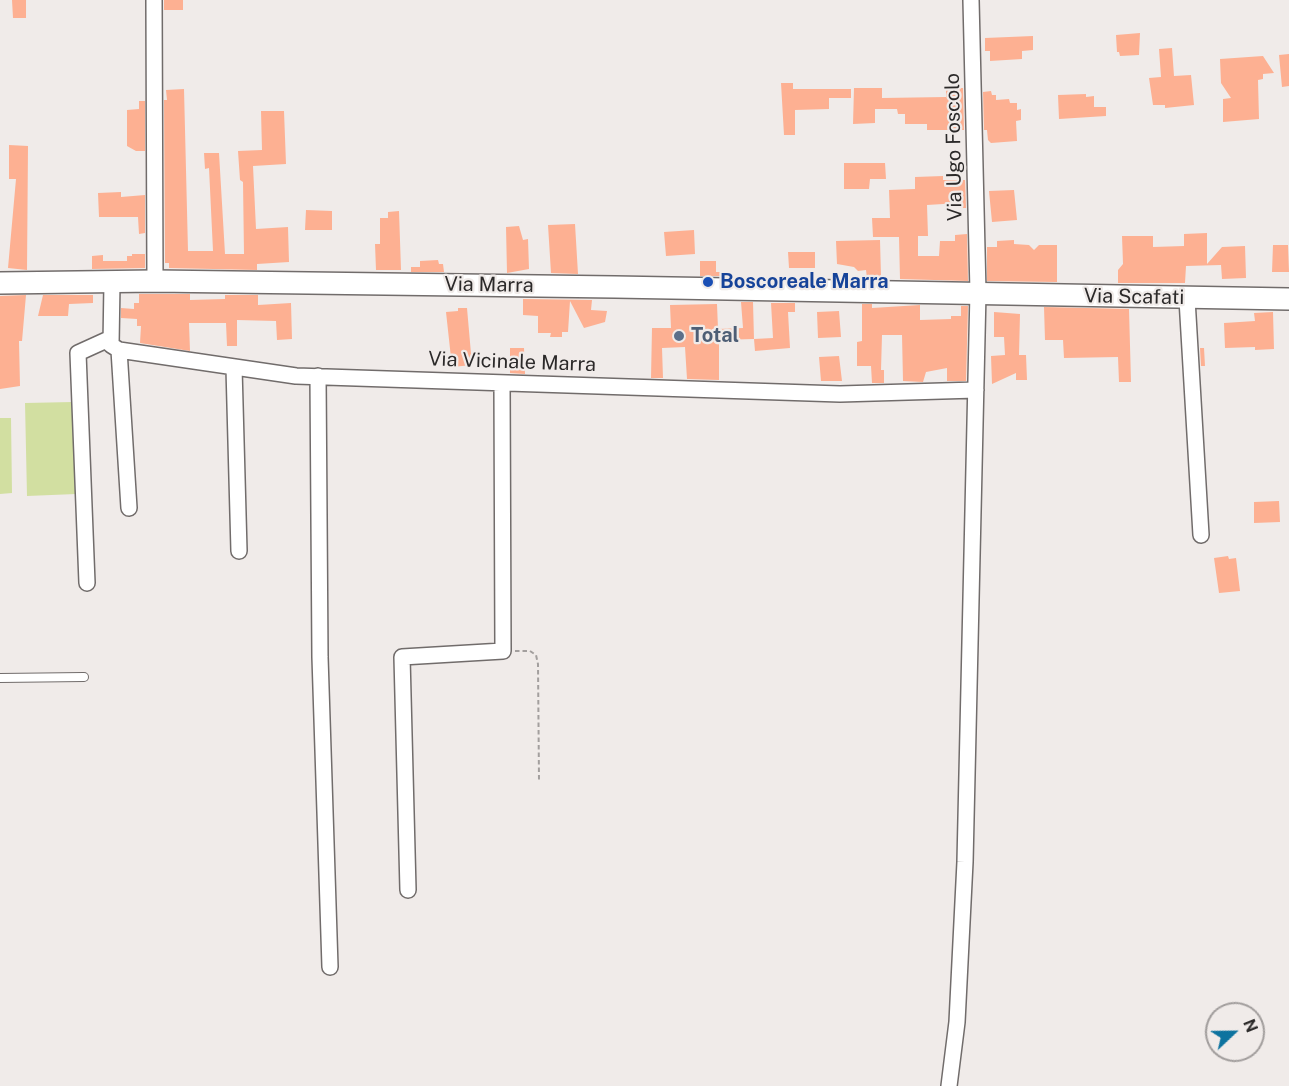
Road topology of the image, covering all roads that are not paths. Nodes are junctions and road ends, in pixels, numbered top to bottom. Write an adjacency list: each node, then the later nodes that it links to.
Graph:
1 (154, 0): 3 (street)
2 (971, 0): 6 (street, Via Ugo Foscolo)
3 (155, 281): 5 (main road, Via Marra); 6 (main road, Via Marra)
4 (0, 283): 5 (main road, Via Marra)
5 (112, 283): 9 (street)
6 (978, 292): 7 (main road, Via Scafati); 13 (street, Via Ugo Foscolo)
7 (1186, 298): 8 (main road, Via Scafati); 15 (street)
8 (1289, 299)
9 (115, 344): 10 (street, Via Vicinale Marra); 14 (street); 17 (street)
10 (234, 368): 11 (street, Via Vicinale Marra); 16 (street)
11 (318, 376): 12 (street, Via Vicinale Marra); 21 (street)
12 (502, 382): 13 (street, Via Vicinale Marra); 20 (street)
13 (976, 390): 22 (street, Via Ugo Foscolo)
14 (129, 508)
15 (1201, 535)
16 (239, 551)
17 (87, 583)
18 (84, 677): 19 (lane)
19 (0, 678)
20 (408, 890)
21 (330, 967)
22 (950, 1086)

